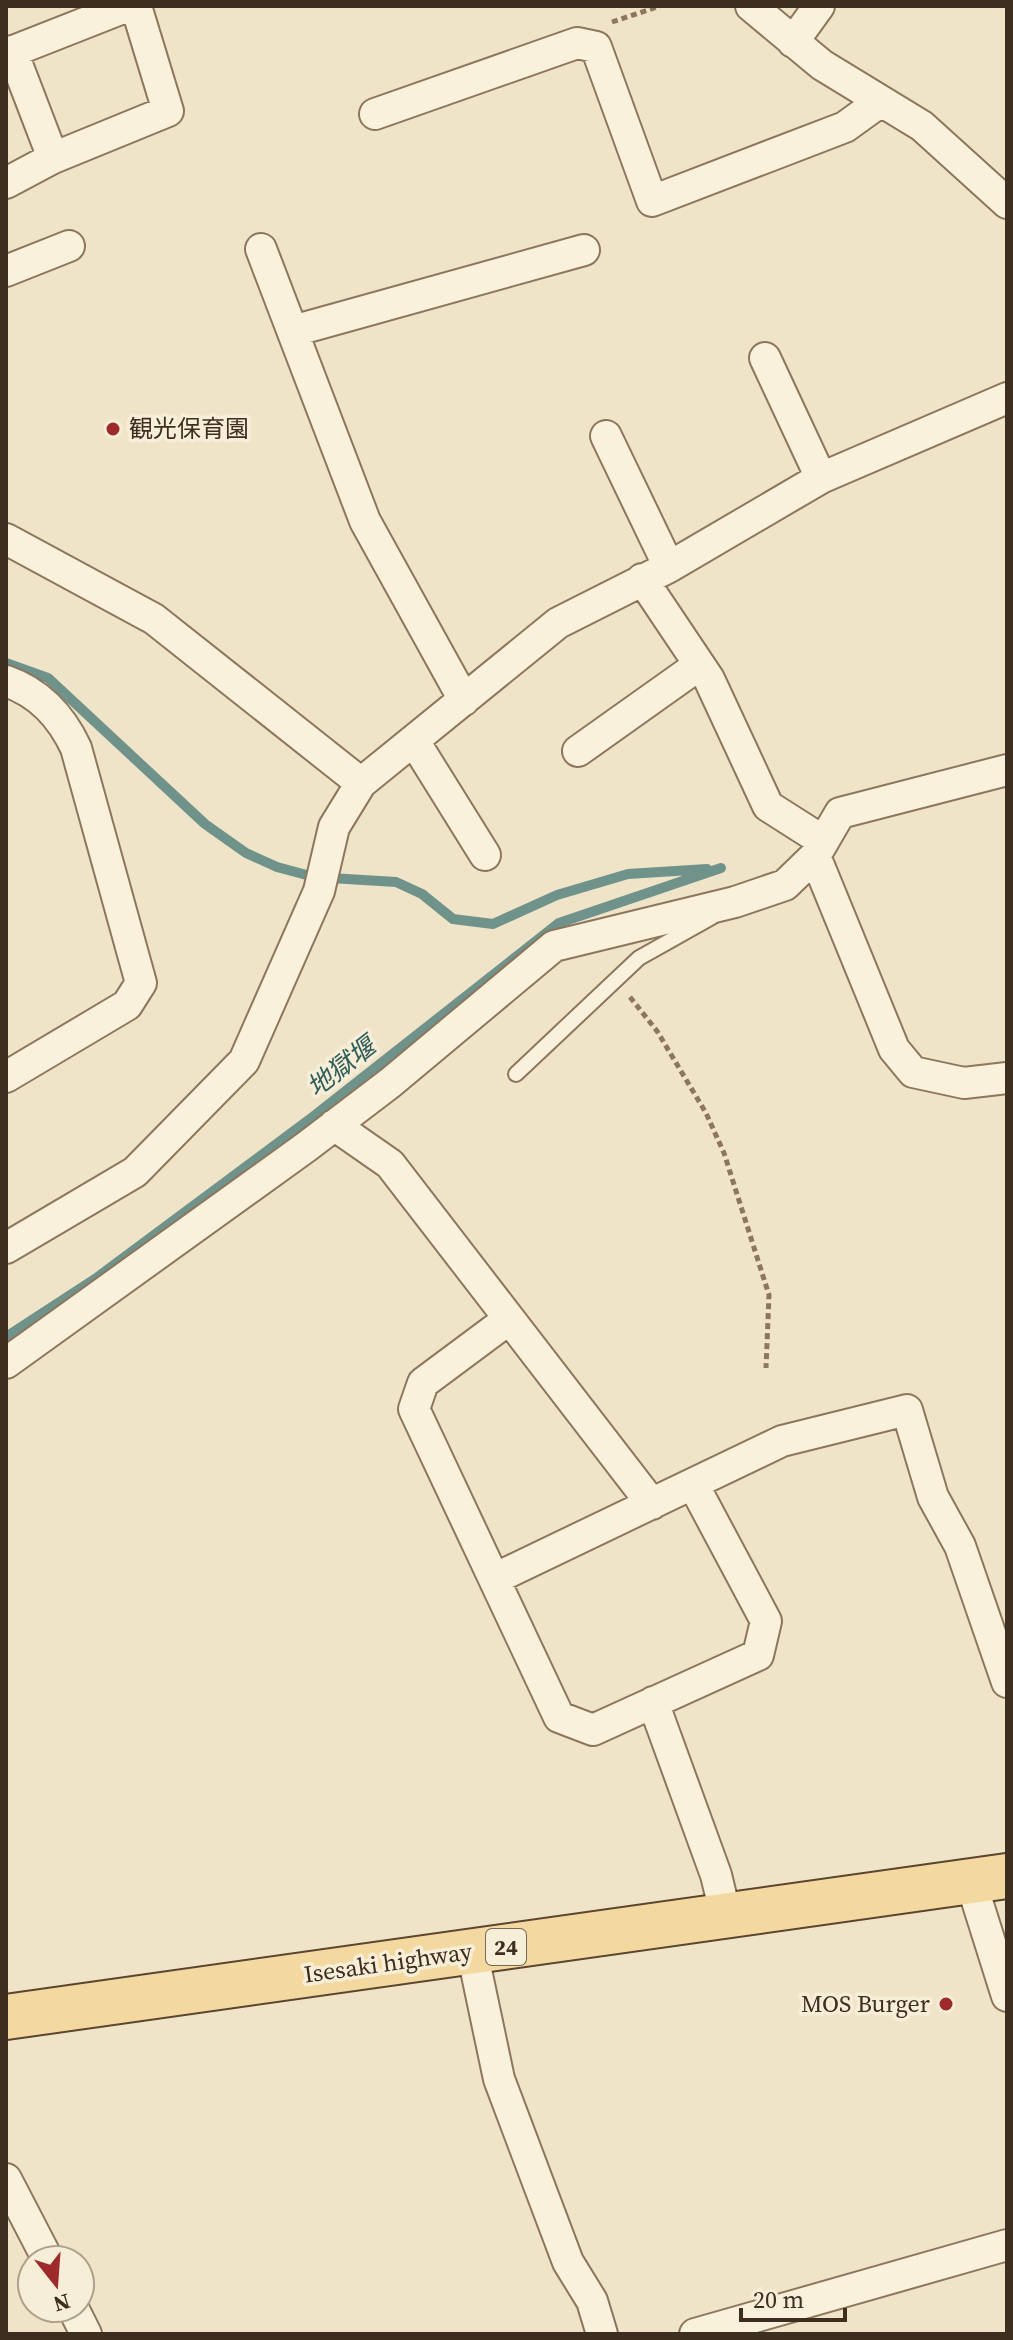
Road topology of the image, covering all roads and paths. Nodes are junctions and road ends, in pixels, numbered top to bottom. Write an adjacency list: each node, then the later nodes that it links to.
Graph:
1 (128, 6): 8 (street)
2 (136, 6): 11 (street)
3 (660, 6): 7 (path)
4 (751, 6): 6 (street)
5 (819, 6): 6 (street)
6 (793, 42): 9 (street)
7 (591, 46): 9 (street); 10 (street)
8 (9, 52): 11 (street)
9 (881, 101): 13 (street)
10 (375, 114)
11 (53, 158): 12 (street)
12 (6, 183)
13 (1007, 203)
14 (69, 246): 17 (street)
15 (261, 249): 18 (street)
16 (584, 250): 18 (street)
17 (6, 271)
18 (293, 331): 27 (street)
19 (765, 358): 22 (street)
20 (1007, 398): 22 (street)
21 (606, 436): 24 (street)
22 (821, 478): 24 (street)
23 (6, 539): 31 (street)
24 (655, 573): 25 (street); 27 (street)
25 (699, 665): 29 (street); 32 (street)
26 (6, 681): 37 (street)
27 (464, 700): 28 (street)
28 (414, 741): 31 (street); 33 (street)
29 (578, 751)
30 (1007, 770): 32 (street)
31 (361, 783): 40 (street)
32 (819, 848): 34 (street); 38 (street)
33 (485, 855)
34 (735, 902): 35 (lane); 39 (street)
35 (617, 980): 36 (lane); 43 (path)
36 (516, 1074)
37 (6, 1077)
38 (1007, 1078)
39 (334, 1125): 41 (street); 42 (street)
40 (6, 1248)
41 (509, 1319): 45 (street); 46 (street)
42 (6, 1363)
43 (766, 1368)
44 (693, 1484): 45 (street); 47 (street); 49 (street)
45 (652, 1504): 46 (street)
46 (494, 1579): 49 (street)
47 (996, 1614): 48 (street)
48 (1007, 1682)
49 (653, 1702): 51 (street)
50 (989, 1879): 51 (main road, Isesaki highway / 24); 53 (street)
51 (726, 1916): 52 (main road, Isesaki highway / 24)
52 (472, 1951): 54 (main road, Isesaki highway / 24); 58 (street)
53 (1007, 1996)
54 (6, 2017)
55 (6, 2179): 56 (street)
56 (40, 2244)
57 (1007, 2245): 59 (street)
58 (602, 2334)
59 (700, 2334)

